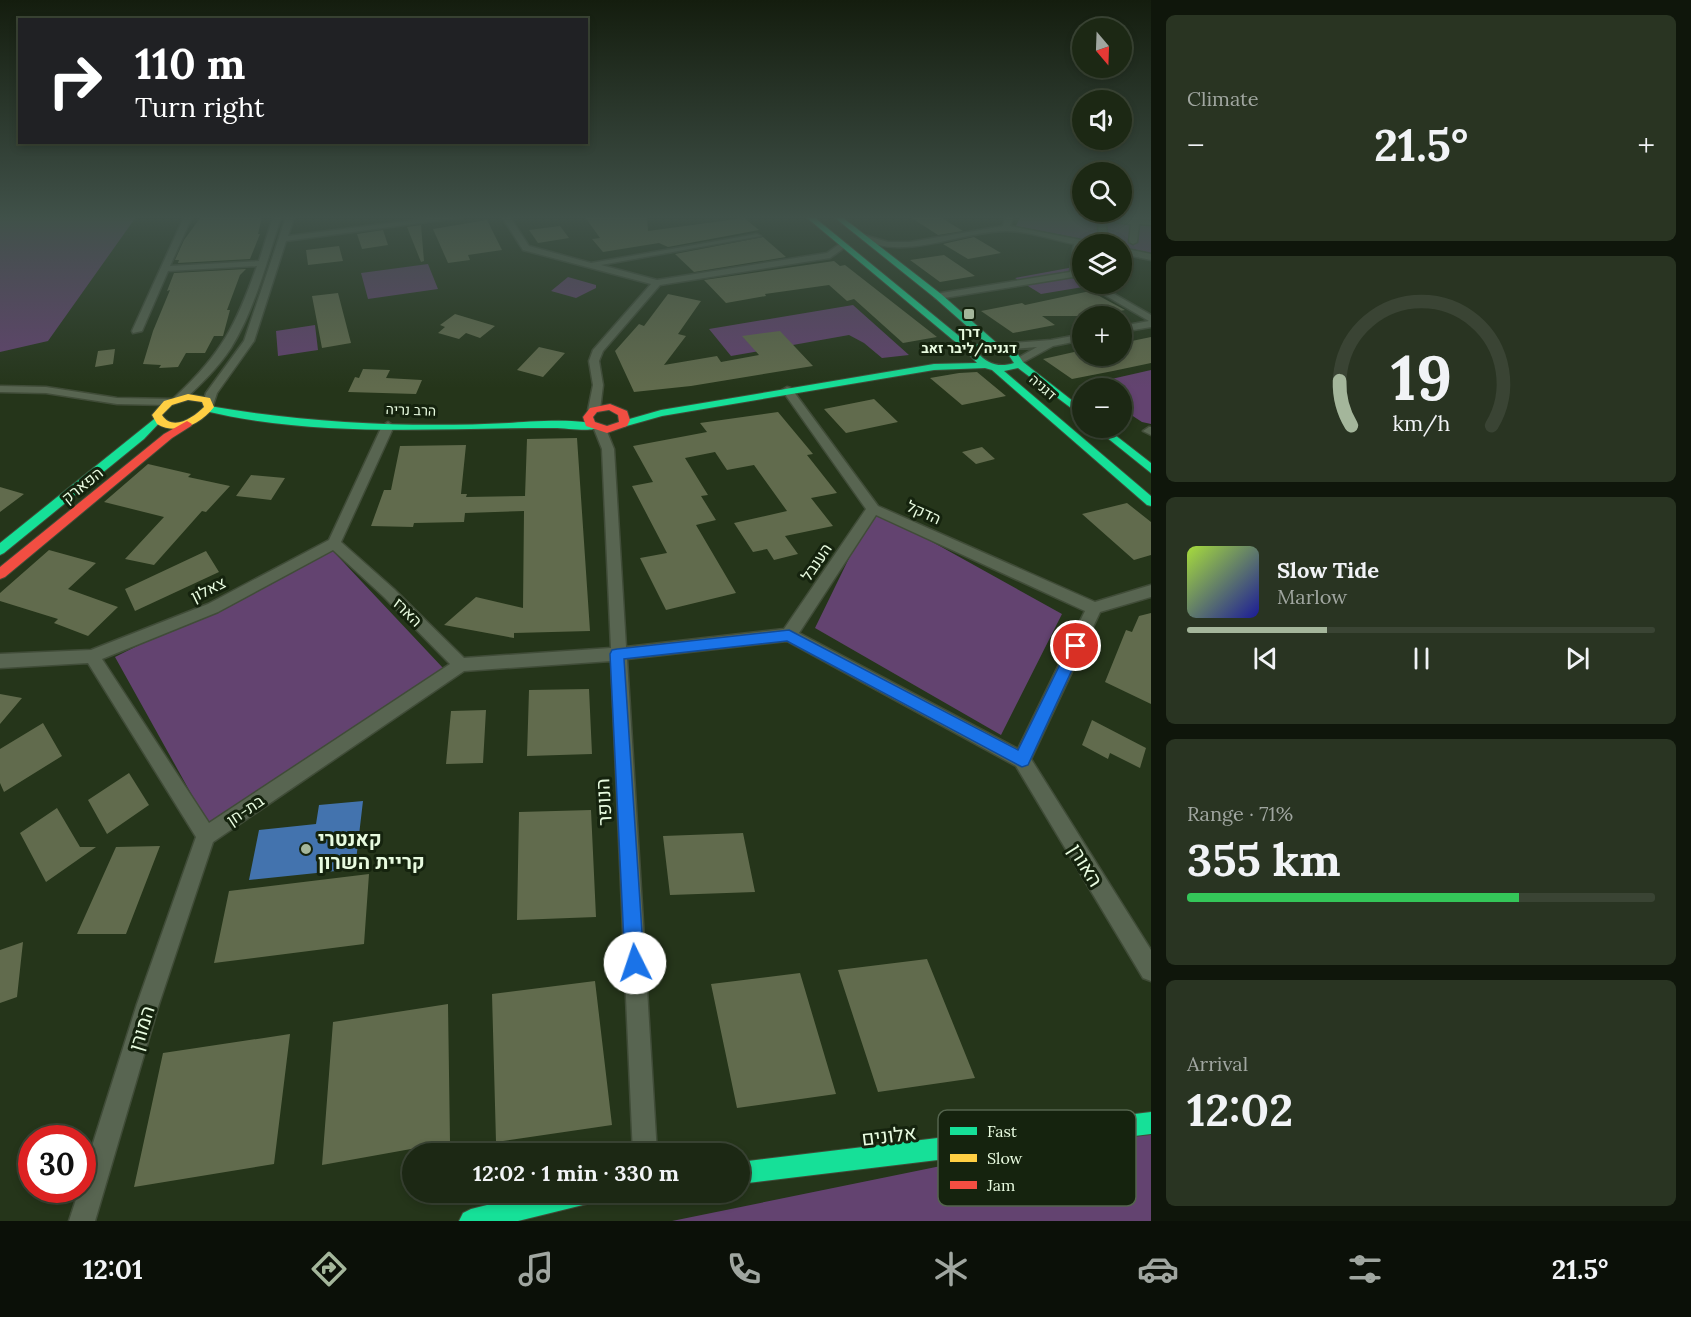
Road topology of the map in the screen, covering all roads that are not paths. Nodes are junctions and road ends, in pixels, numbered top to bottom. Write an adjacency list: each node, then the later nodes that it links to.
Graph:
1 (161, 274): 15 (street)
2 (258, 274): 26 (street)
3 (271, 274): 29 (street)
4 (624, 274): 9 (street)
5 (713, 274): 9 (street)
6 (879, 274): 19 (street)
7 (911, 274): 11 (street)
8 (1072, 277): 11 (street)
9 (657, 283): 23 (street)
10 (1108, 294): 12 (street)
11 (938, 296): 18 (street)
12 (1151, 319)
13 (1151, 324): 14 (street)
14 (1132, 327)
15 (137, 331)
16 (1072, 339): 17 (street)
17 (1050, 344): 18 (street); 20 (street)
18 (999, 346): 19 (street); 20 (street, דגניה)
19 (973, 351): 21 (street); 22 (street, דגניה)
20 (1020, 363): 22 (street); 28 (street, דגניה)
21 (934, 366): 22 (street); 25 (street)
22 (991, 367): 39 (street, דגניה)
23 (598, 385): 32 (street); 33 (street)
24 (0, 388): 27 (street)
25 (787, 390): 32 (street); 40 (street)
26 (175, 400): 27 (street); 29 (street, הרב נריה); 30 (street, הפארק)
27 (117, 401): 30 (street)
28 (1072, 405)
29 (209, 406): 31 (street, הרב נריה); 34 (street, הפארק)
30 (157, 417): 34 (street, הרב נריה); 42 (street, הפארק)
31 (254, 418): 34 (street, הרב נריה); 35 (street, הרב נריה)
32 (619, 418): 33 (street); 33 (street); 37 (street, הנופר)
33 (594, 420): 35 (street, הרב נריה); 37 (street, הנופר)
34 (190, 423): 43 (street, הפארק)
35 (388, 426): 41 (street)
36 (1112, 438): 38 (street)
37 (608, 449): 47 (street, הנופר)
38 (1151, 469)
39 (1151, 502)
40 (873, 509): 45 (street, הדקל); 46 (street, הענבל)
41 (334, 543): 48 (street, צאלון); 50 (street, הארז)
42 (0, 550)
43 (0, 574)
44 (1151, 591): 45 (street)
45 (1094, 608): 51 (street)
46 (789, 635): 47 (street); 51 (street)
47 (617, 654): 50 (street); 56 (street, הנופר)
48 (92, 656): 49 (street); 52 (street)
49 (0, 661)
50 (460, 665): 52 (street, בת-חן)
51 (1022, 760): 53 (street, האורן)
52 (206, 836): 60 (street, המורן)
53 (1151, 970)
54 (1151, 1123): 55 (street, אלונים)
55 (1136, 1125)
56 (644, 1143)
57 (938, 1149): 58 (street, אלונים)
58 (750, 1172)
59 (543, 1203): 61 (street)
60 (82, 1221)
61 (471, 1221)

